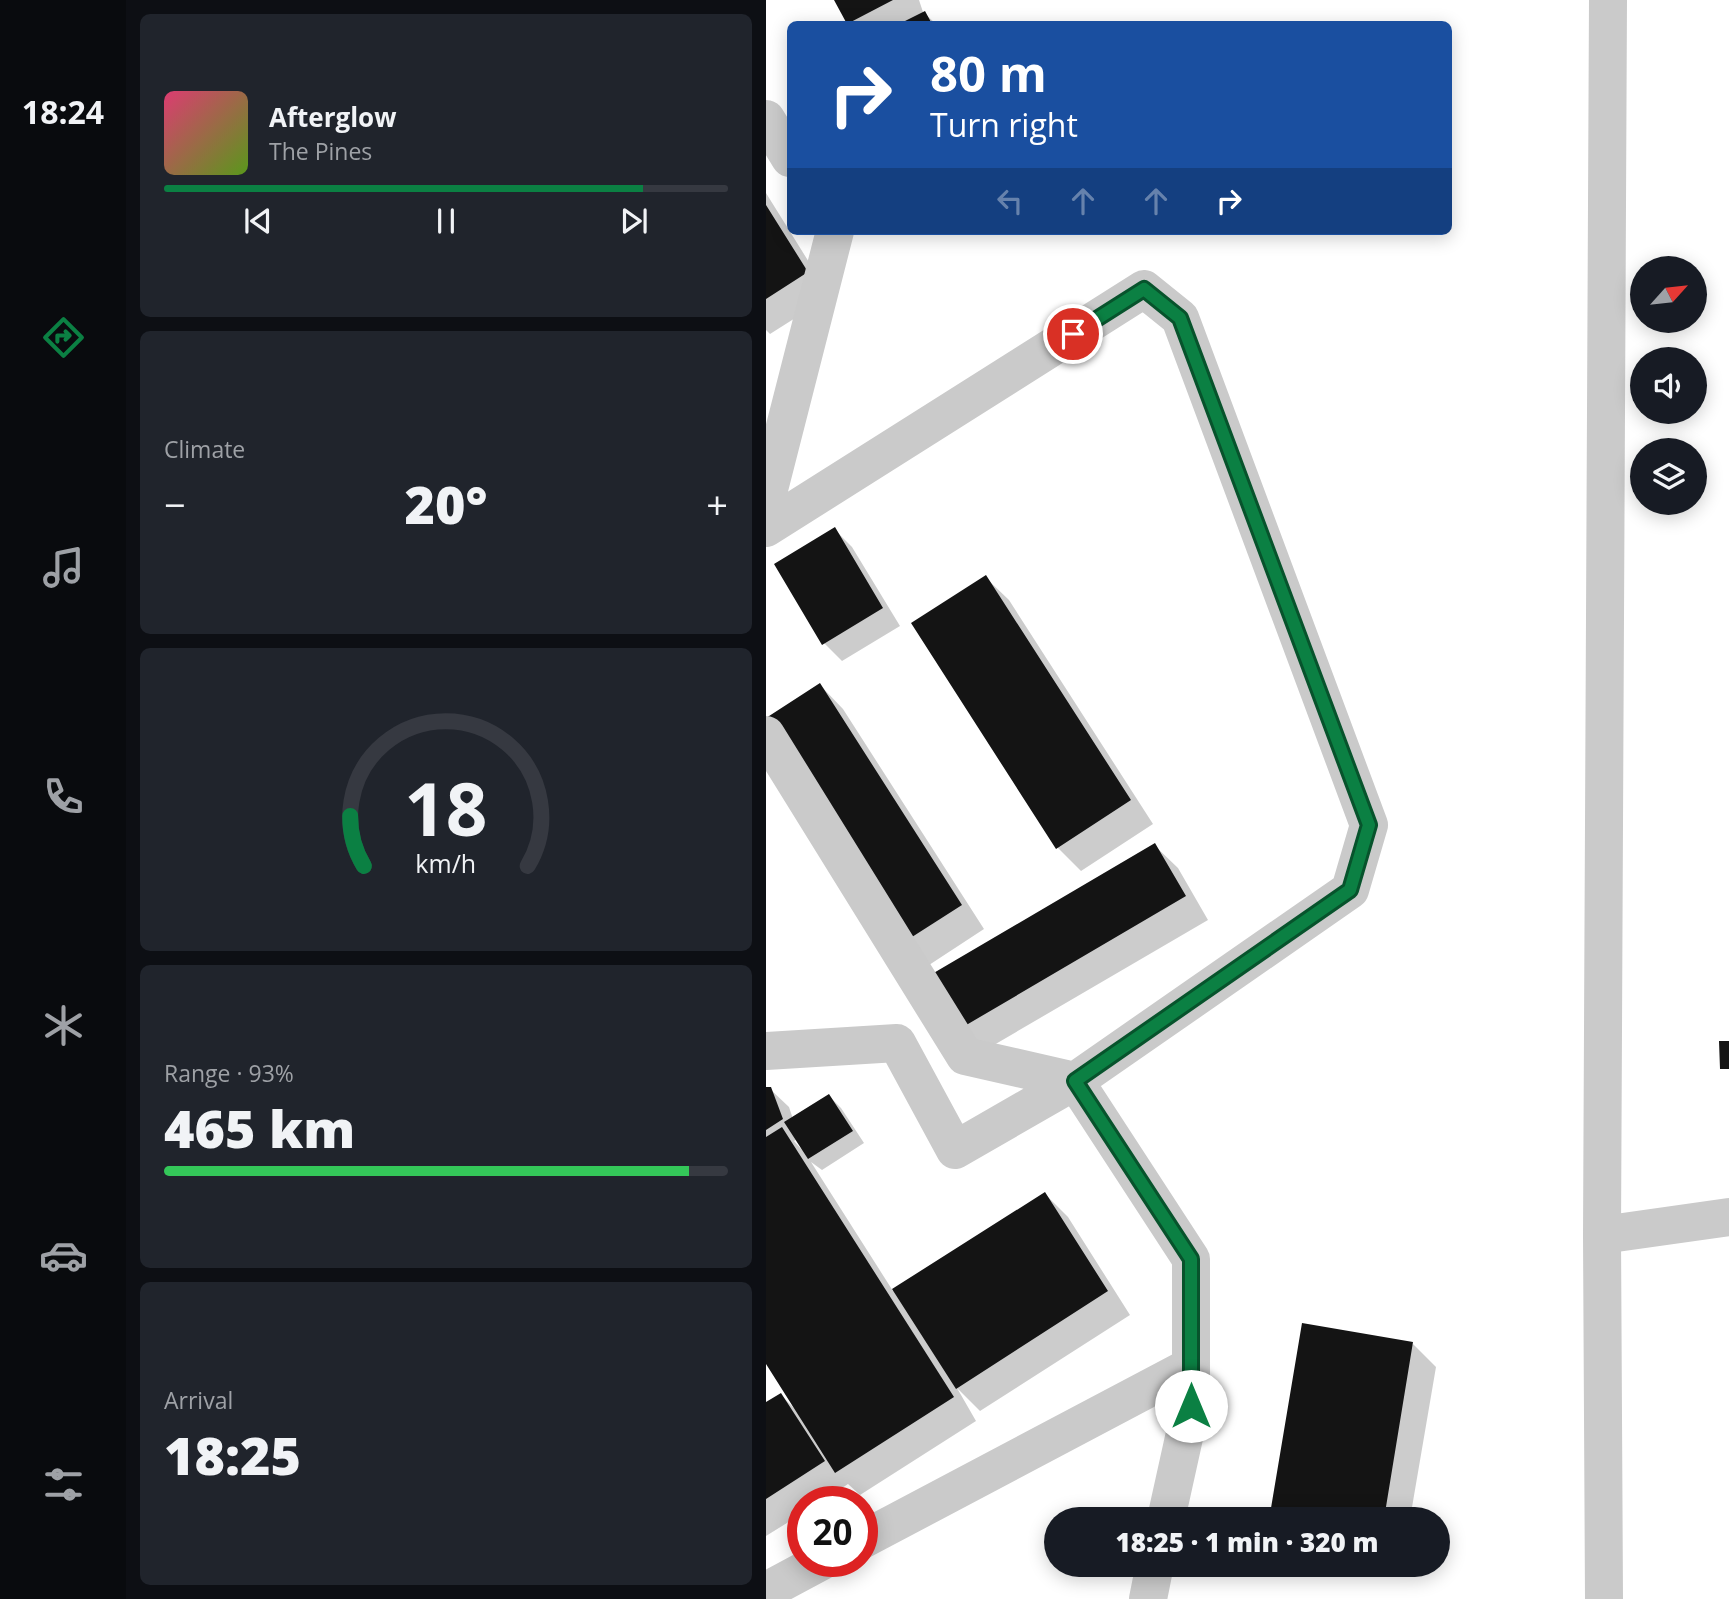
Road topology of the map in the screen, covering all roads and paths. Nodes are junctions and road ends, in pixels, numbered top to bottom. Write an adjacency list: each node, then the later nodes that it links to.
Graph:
1 (1608, 0): 12 (street)
2 (766, 119): 3 (street)
3 (787, 153)
4 (834, 235): 5 (street)
5 (775, 420): 6 (street)
6 (766, 501)
7 (766, 528): 10 (street)
8 (766, 735): 10 (street)
9 (766, 1051): 10 (street)
10 (1075, 1081): 13 (street)
11 (1728, 1217): 12 (street)
12 (1602, 1236): 20 (street)
13 (1191, 1366): 14 (street); 15 (street)
14 (1169, 1507)
15 (878, 1532)
16 (792, 1577): 18 (street)
17 (1152, 1577): 19 (street)
18 (766, 1591)
19 (1148, 1599)
20 (1604, 1599)

